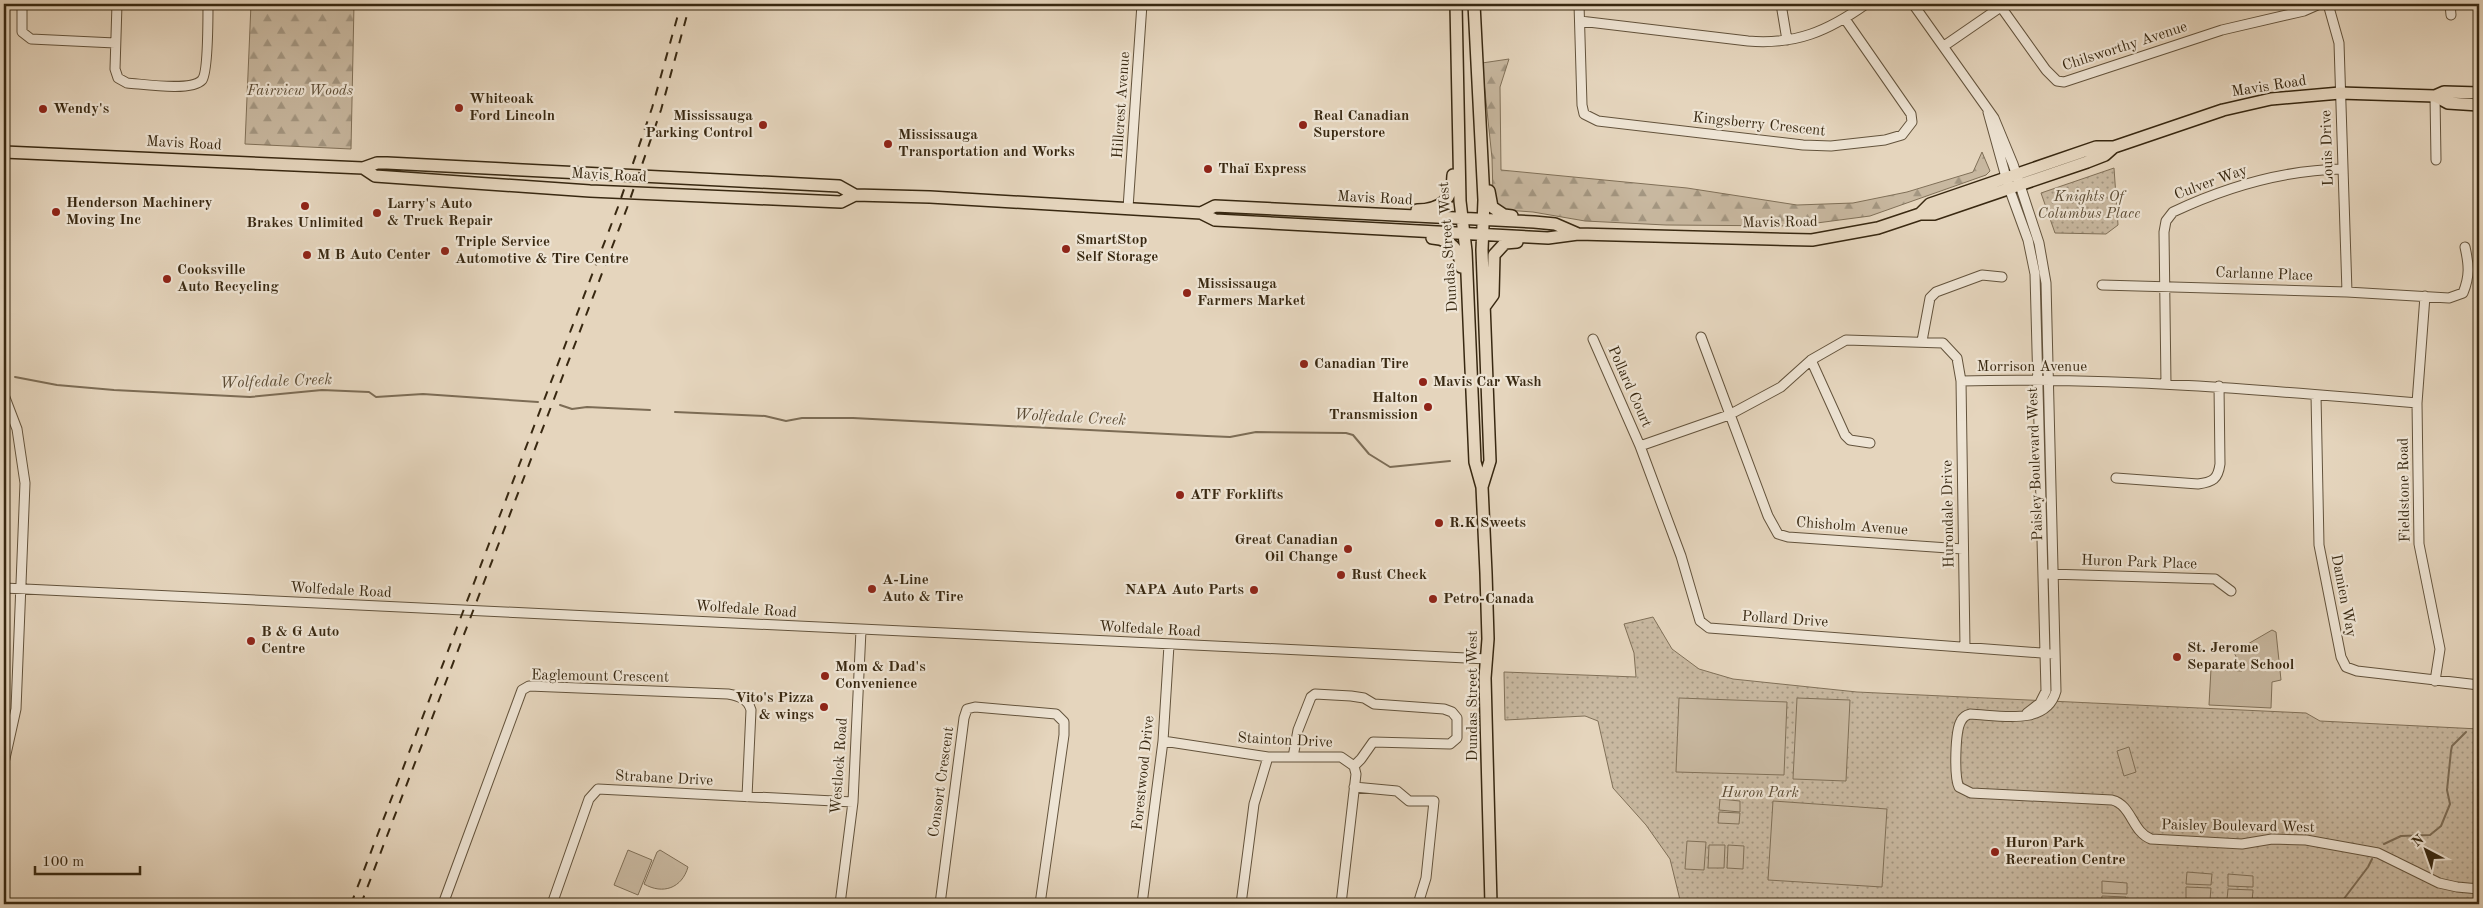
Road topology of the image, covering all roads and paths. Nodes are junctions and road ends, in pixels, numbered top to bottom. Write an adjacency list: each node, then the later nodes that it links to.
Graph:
1 (22, 4): 19 (street)
2 (117, 4): 19 (street)
3 (208, 4): 19 (street)
4 (1142, 4): 33 (street, Hillcrest Avenue)
5 (1456, 4): 26 (main road, Dundas Street West)
6 (1474, 4): 25 (main road, Dundas Street West)
7 (1579, 4): 17 (street, Kingsberry Crescent)
8 (1782, 4): 18 (street)
9 (1866, 4): 16 (street)
10 (1912, 4): 20 (street, Paisley Boulevard West)
11 (2320, 4): 14 (street, Chilsworthy Avenue)
12 (2328, 4): 21 (street, Louis Drive)
13 (2450, 4): 15 (street)
14 (2003, 5): 20 (street)
15 (2451, 15)
16 (1845, 18): 17 (street, Kingsberry Crescent); 18 (street)
17 (1580, 21): 18 (street)
18 (1787, 40)
19 (115, 43)
20 (1944, 46): 31 (street, Paisley Boulevard West)
21 (2340, 93): 23 (main road, Mavis Road); 30 (street, Louis Drive); 31 (main road, Mavis Road)
22 (2479, 93): 23 (main road, Mavis Road)
23 (2435, 96): 24 (main road, Mavis Road); 28 (street)
24 (2479, 105)
25 (1480, 135): 37 (main road, Dundas Street West); 38 (main road)
26 (1458, 140): 35 (main road); 36 (main road, Dundas Street West)
27 (4, 152): 29 (main road, Mavis Road)
28 (2436, 160)
29 (363, 168): 32 (main road, Mavis Road); 32 (main road, Mavis Road)
30 (2343, 170): 48 (street, Culver Way); 49 (street, Louis Drive)
31 (2013, 181): 41 (main road, Mavis Road); 56 (street, Paisley Boulevard West); 57 (street, Paisley Boulevard West)
32 (855, 195): 33 (main road, Mavis Road)
33 (1128, 208): 34 (main road, Mavis Road)
34 (1201, 213): 35 (main road, Mavis Road); 39 (main road, Mavis Road)
35 (1402, 216): 36 (main road, Mavis Road)
36 (1462, 219): 37 (main road, Mavis Road); 40 (main road, Dundas Street West)
37 (1483, 220): 38 (main road, Mavis Road); 42 (main road, Dundas Street West)
38 (1546, 224): 41 (main road, Mavis Road)
39 (1404, 231): 40 (main road, Mavis Road); 46 (main road)
40 (1464, 234): 42 (main road, Mavis Road); 46 (main road, Dundas Street West)
41 (1578, 234): 43 (main road, Mavis Road)
42 (1483, 235): 43 (main road, Mavis Road); 51 (main road, Dundas Street West)
43 (1548, 238): 51 (main road)
44 (2465, 247): 50 (street, Carlanne Place)
45 (2002, 277): 54 (street)
46 (1468, 284): 68 (main road, Dundas Street West)
47 (2102, 285): 48 (street, Carlanne Place)
48 (2166, 286): 49 (street, Carlanne Place); 59 (street, Culver Way)
49 (2347, 292): 50 (street, Carlanne Place)
50 (2425, 296): 63 (street, Fieldstone Road)
51 (1485, 306): 68 (main road, Dundas Street West)
52 (1701, 337): 64 (street)
53 (1593, 339): 66 (street, Pollard Court)
54 (1922, 341): 55 (street, Morrison Avenue); 58 (street, Morrison Avenue)
55 (1811, 360): 64 (street, Morrison Avenue); 65 (street)
56 (2037, 379): 57 (street, Morrison Avenue); 58 (street, Morrison Avenue); 70 (street, Paisley Boulevard West)
57 (2048, 380): 59 (street, Morrison Avenue); 71 (street, Paisley Boulevard West)
58 (1961, 381): 69 (street, Hurondale Drive)
59 (2166, 384): 60 (street, Morrison Avenue)
60 (2219, 386): 62 (street, Morrison Avenue); 67 (street)
61 (4, 395): 73 (street)
62 (2316, 395): 63 (street, Morrison Avenue); 81 (street, Damien Way)
63 (2417, 403): 81 (street, Fieldstone Road)
64 (1730, 415): 66 (street, Morrison Avenue); 69 (street, Chisholm Avenue)
65 (1870, 444)
66 (1640, 446): 77 (street, Pollard Drive)
67 (2116, 478)
68 (1482, 488): 80 (main road, Dundas Street West)
69 (1963, 549): 77 (street, Hurondale Drive)
70 (2042, 574): 71 (street, Huron Park Place); 78 (street, Paisley Boulevard West)
71 (2053, 574): 74 (street, Huron Park Place); 79 (street, Paisley Boulevard West)
72 (4, 588): 73 (street, Wolfedale Road)
73 (21, 590): 75 (street, Wolfedale Road); 87 (street)
74 (2231, 590)
75 (861, 630): 76 (street, Wolfedale Road); 91 (street, Westlock Road)
76 (1169, 644): 80 (street, Wolfedale Road); 84 (street, Forestwood Drive)
77 (1965, 647): 78 (street, Pollard Drive)
78 (2044, 653): 79 (street, Pollard Drive); 83 (street, Paisley Boulevard West)
79 (2054, 654): 83 (street, Paisley Boulevard West)
80 (1487, 659): 102 (main road, Dundas Street West)
81 (2436, 681): 82 (street, Damien Way)
82 (2479, 685)
83 (2023, 715): 92 (street, Paisley Boulevard West)
84 (1163, 742): 85 (street, Stainton Drive); 98 (street, Forestwood Drive)
85 (1268, 756): 86 (street, Stainton Drive); 99 (street)
86 (1293, 757): 88 (street, Stainton Drive); 88 (street)
87 (4, 762)
88 (1354, 766): 89 (street)
89 (1354, 786): 100 (street); 101 (street)
90 (747, 797): 91 (street, Strabane Drive); 93 (street, Eaglemount Crescent); 94 (street, Strabane Drive)
91 (853, 802): 95 (street, Westlock Road)
92 (2479, 889)
93 (443, 904)
94 (552, 904)
95 (840, 904)
96 (940, 904): 97 (street, Consort Crescent)
97 (1040, 904)
98 (1142, 904)
99 (1241, 904)
100 (1341, 904)
101 (1418, 904)
102 (1491, 904)

